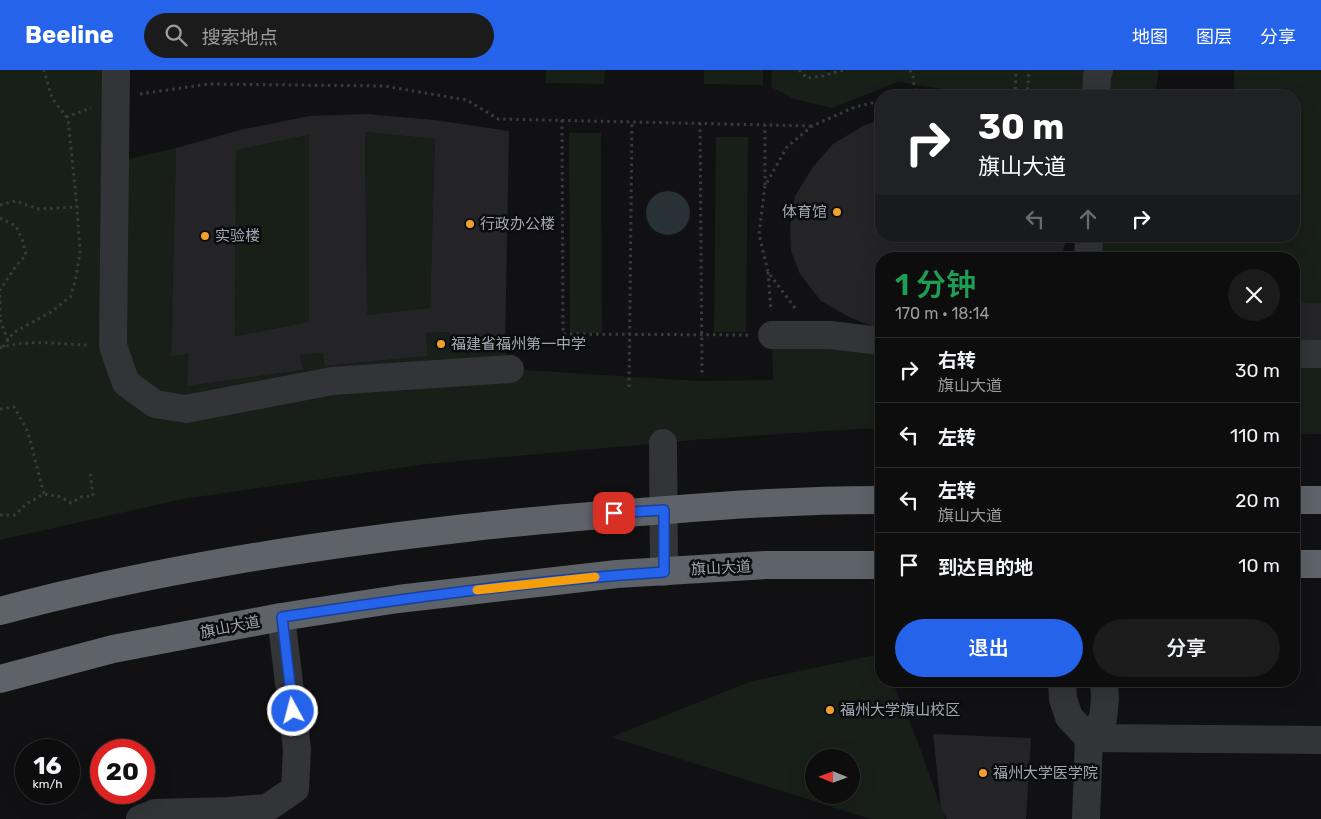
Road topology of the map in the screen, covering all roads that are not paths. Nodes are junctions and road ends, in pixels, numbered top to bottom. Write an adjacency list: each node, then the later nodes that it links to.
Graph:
1 (116, 70): 8 (street)
2 (1099, 70): 3 (street)
3 (1096, 90)
4 (772, 336): 5 (street)
5 (875, 340)
6 (1300, 354): 7 (street)
7 (1321, 354)
8 (510, 368)
9 (663, 443): 13 (street)
10 (875, 500): 13 (highway)
11 (1300, 500): 12 (highway)
12 (1321, 500)
13 (664, 510): 17 (street); 18 (highway)
14 (1300, 564): 15 (highway)
15 (1321, 564)
16 (875, 565): 17 (highway, 旗山大道)
17 (664, 572): 19 (highway, 旗山大道)
18 (0, 611)
19 (282, 617): 20 (highway, 旗山大道); 25 (street)
20 (0, 679)
21 (1062, 687): 23 (street)
22 (1104, 687): 23 (street)
23 (1089, 738): 24 (street); 26 (street)
24 (1321, 740)
25 (140, 819)
26 (1086, 819)

